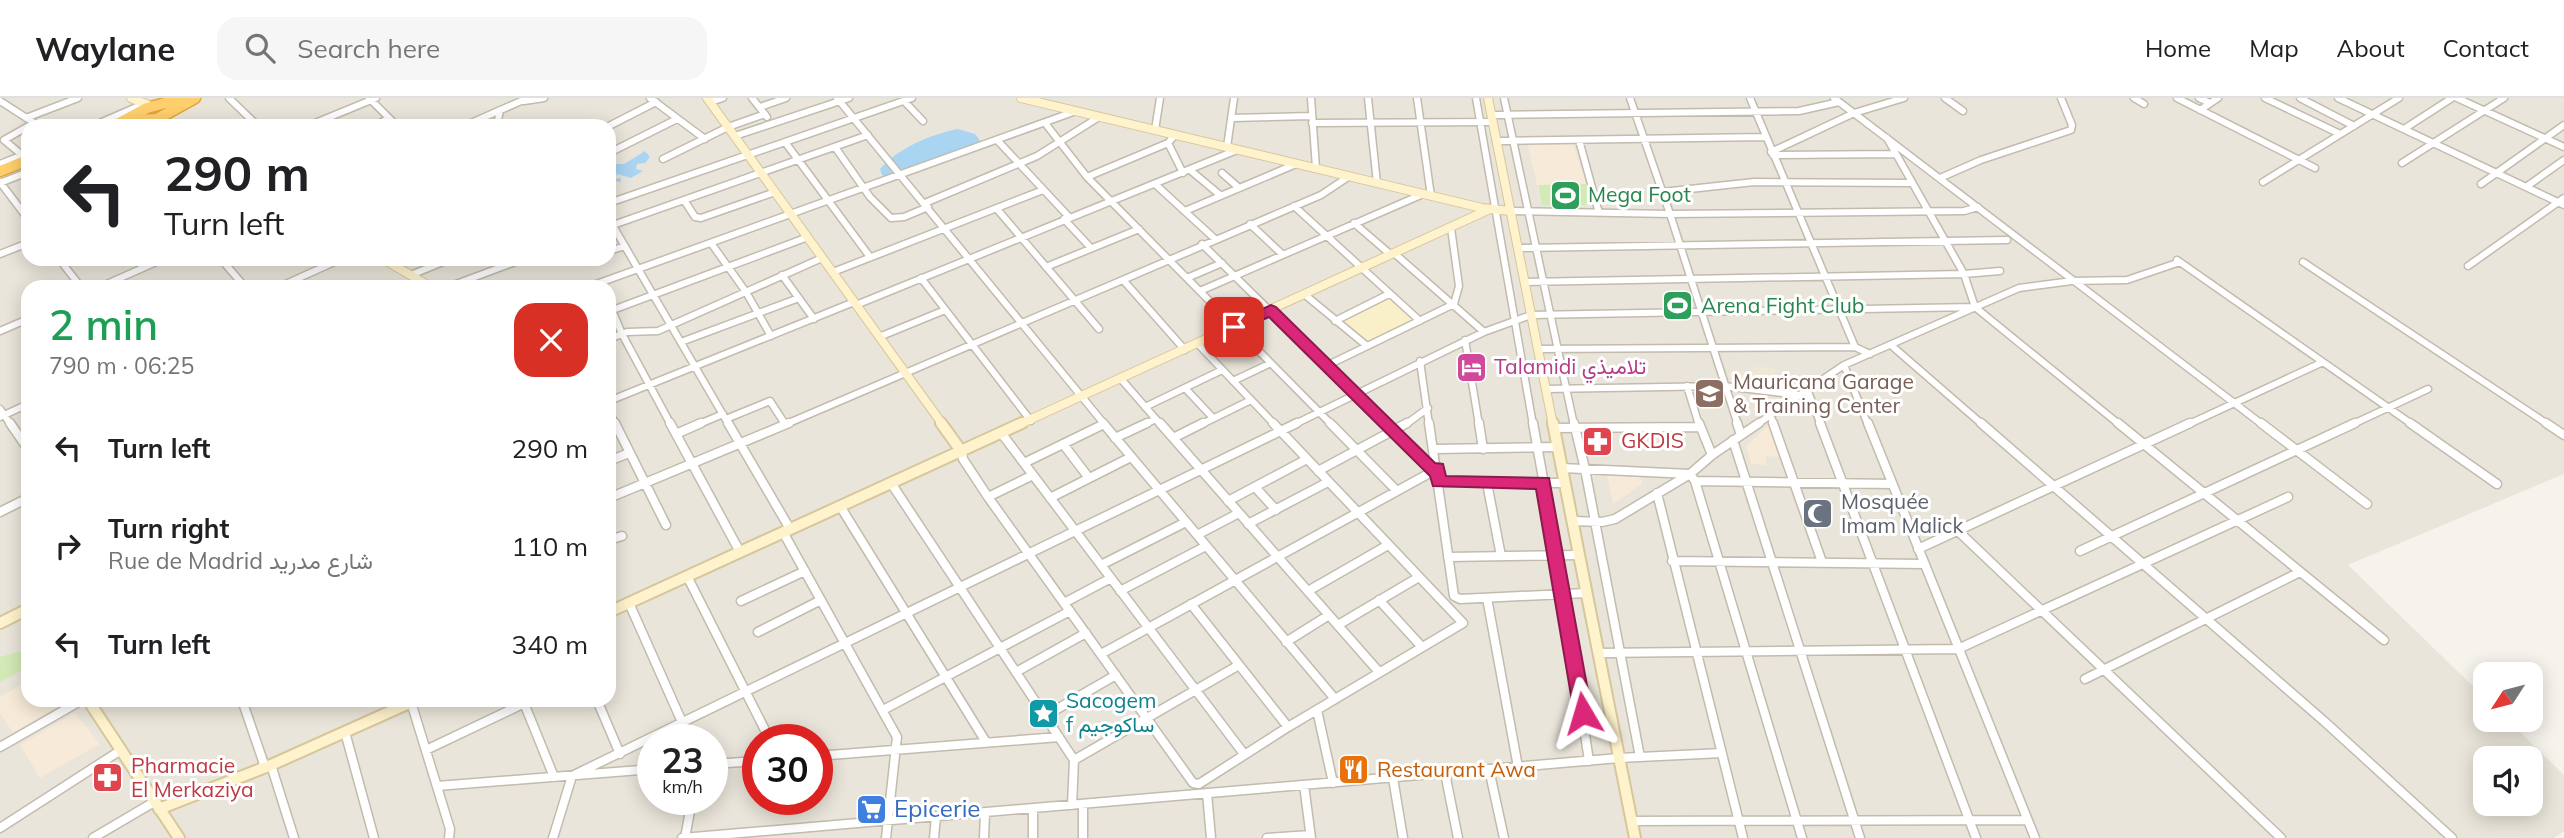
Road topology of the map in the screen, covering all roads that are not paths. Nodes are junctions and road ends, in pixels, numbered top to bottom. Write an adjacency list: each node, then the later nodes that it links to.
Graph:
1 (78, 98): 62 (street)
2 (184, 98): 47 (highway)
3 (195, 98): 55 (highway)
4 (229, 98): 69 (street)
5 (510, 98): 44 (street)
6 (528, 98): 44 (street)
7 (544, 98): 44 (street)
8 (723, 98): 41 (street)
9 (752, 98): 48 (street)
10 (786, 98): 48 (street)
11 (849, 98): 39 (street)
12 (912, 98): 43 (street)
13 (1021, 98): 53 (street)
14 (1160, 98): 87 (street)
15 (1234, 98): 64 (street)
16 (1311, 98): 75 (street)
17 (1368, 98): 78 (street)
18 (1417, 98): 79 (street)
19 (1476, 98): 80 (street)
20 (1488, 98): 65 (street)
21 (1504, 98): 59 (street)
22 (1630, 98): 56 (street)
23 (1750, 98): 50 (street)
24 (1904, 98): 57 (street)
25 (1945, 98): 54 (street)
26 (2061, 98): 137 (street)
27 (2134, 98): 46 (street)
28 (2177, 98): 51 (street)
29 (2199, 98): 45 (street)
30 (2218, 98): 45 (street)
31 (2264, 98): 89 (street)
32 (2300, 98): 83 (street)
33 (2338, 98): 60 (street)
34 (2399, 98): 60 (street)
35 (2455, 98): 52 (street); 86 (street)
36 (2504, 98): 52 (street)
37 (1, 99): 62 (street)
38 (372, 99): 70 (street); 71 (street)
39 (838, 99): 63 (street); 81 (street)
40 (653, 100): 74 (street); 77 (street)
41 (709, 100): 85 (street)
42 (1836, 100): 50 (street); 57 (street)
43 (904, 101): 63 (street); 76 (street)
44 (519, 102): 49 (street)
45 (2210, 103): 51 (street)
46 (2144, 104)
47 (142, 106): 55 (highway); 66 (street); 67 (highway)
48 (760, 107): 58 (street)
49 (500, 110): 72 (street); 73 (street)
50 (1756, 110): 56 (street); 93 (street)
51 (2200, 110): 118 (street)
52 (2484, 110): 96 (street); 104 (street)
53 (1076, 111): 61 (street); 82 (street)
54 (1963, 111)
55 (168, 112): 68 (highway)
56 (1634, 112): 59 (street); 94 (street)
57 (1854, 113): 95 (street); 112 (street)
58 (765, 114): 81 (street); 85 (street)
59 (1508, 114): 65 (street); 101 (street)
60 (2373, 114): 83 (street); 86 (street)
61 (1099, 117): 87 (street); 105 (street)
62 (26, 118)
63 (854, 118): 90 (street); 102 (street)
64 (1232, 118): 75 (street); 107 (street)
65 (1492, 118): 80 (street); 100 (street)
66 (110, 119)
67 (124, 119)
68 (154, 119)
69 (251, 119)
70 (325, 119)
71 (389, 119)
72 (480, 119)
73 (498, 119)
74 (677, 119): 97 (street); 110 (street)
75 (1312, 120): 78 (street); 125 (street)
76 (923, 121)
77 (616, 122)
78 (1371, 122): 79 (street); 140 (street)
79 (1421, 122): 80 (street); 152 (street)
80 (1478, 122): 162 (street)
81 (772, 123): 92 (street)
82 (1045, 123): 99 (street); 105 (street)
83 (2354, 125): 89 (street)
84 (2564, 125): 96 (street)
85 (728, 127): 92 (street); 97 (street)
86 (2404, 129): 104 (street)
87 (1155, 130): 91 (street)
88 (21, 131): 111 (street)
89 (2340, 134): 118 (street)
90 (868, 135): 106 (street); 134 (street)
91 (1175, 135): 103 (street); 107 (street)
92 (735, 136): 114 (street)
93 (1765, 137): 94 (street); 112 (street)
94 (1642, 138): 98 (street); 150 (street)
95 (1887, 138): 113 (street); 137 (street)
96 (2545, 138): 108 (street); 132 (street)
97 (705, 139): 115 (street)
98 (1579, 140): 101 (street); 168 (street)
99 (998, 141): 124 (street); 134 (street)
100 (1496, 141): 101 (street); 165 (street)
101 (1513, 141): 166 (street)
102 (785, 142): 114 (street); 117 (street)
103 (1168, 143): 130 (street); 135 (street)
104 (2433, 143): 121 (street); 132 (street)
105 (1060, 145): 124 (street); 135 (street)
106 (835, 147): 117 (street); 145 (street)
107 (1227, 147): 109 (street)
108 (2564, 147)
109 (1237, 149): 123 (street); 127 (street)
110 (616, 150)
111 (21, 153)
112 (1772, 153): 113 (street); 141 (street)
113 (1896, 154): 142 (street)
114 (748, 155): 129 (street); 155 (street)
115 (663, 159)
116 (21, 160): 122 (street)
117 (798, 160): 129 (street); 153 (street)
118 (2298, 160): 126 (street); 138 (street)
119 (2564, 160): 147 (street)
120 (21, 162): 128 (highway)
121 (2402, 163)
122 (0, 164)
123 (1296, 164): 125 (street); 146 (street)
124 (1021, 165): 148 (street); 158 (street)
125 (1315, 168): 136 (street)
126 (2315, 168)
127 (1190, 170): 130 (street); 151 (street)
128 (0, 173)
129 (762, 173): 149 (street); 154 (street)
130 (1182, 173): 143 (street)
131 (1222, 173): 146 (street)
132 (2497, 173): 144 (street); 147 (street)
133 (21, 175): 139 (street)
134 (901, 175): 145 (street); 158 (street)
135 (1087, 177): 156 (street)
136 (1348, 177): 140 (street); 159 (street)
137 (1940, 178): 160 (street)
138 (2263, 182)
139 (0, 183): 163 (street)
140 (1377, 183): 152 (street)
141 (1785, 183): 142 (street); 150 (street); 169 (street)
142 (1911, 183): 167 (street)
143 (1155, 184): 156 (street); 164 (street)
144 (2481, 184)
145 (863, 187): 153 (street); 158 (street)
146 (1238, 187): 151 (street)
147 (2526, 187): 157 (street)
148 (1043, 190): 161 (street); 172 (street)
149 (775, 192): 154 (street); 170 (street)
150 (1662, 192): 171 (street)
151 (1220, 195): 164 (street)
152 (1427, 195): 162 (street); 174 (street)
153 (829, 199): 170 (street); 199 (street)
154 (684, 200): 173 (street)
155 (616, 201)
156 (1112, 201): 172 (street); 178 (street)
157 (2562, 202): 213 (street)
158 (927, 205): 177 (street)
159 (1294, 206): 175 (street); 180 (street)
160 (1978, 207): 167 (street); 236 (street)
161 (997, 209): 177 (street); 182 (street)
162 (1492, 209): 165 (street); 176 (street); 261 (street)
163 (21, 210)
164 (1185, 211): 183 (street)
165 (1510, 211): 166 (street); 193 (street)
166 (1526, 211): 168 (street); 194 (street)
167 (1927, 211): 169 (street); 185 (street)
168 (1599, 212): 171 (street)
169 (1797, 212): 171 (street); 187 (street)
170 (790, 213): 181 (street); 186 (street)
171 (1670, 214): 189 (street)
172 (1067, 218): 182 (street); 192 (street)
173 (616, 220)
174 (1354, 223): 180 (street); 196 (street)
175 (1250, 224): 183 (street); 198 (street)
176 (1451, 228): 196 (street); 246 (street)
177 (946, 229): 199 (street); 201 (street)
178 (1139, 229): 192 (street); 202 (street)
179 (616, 231): 191 (street)
180 (1326, 235): 198 (street); 215 (street)
181 (807, 237): 200 (street); 212 (street)
182 (1020, 238): 201 (street); 214 (street)
183 (1215, 239): 188 (street)
184 (2007, 240): 185 (street)
185 (1945, 241): 187 (street); 219 (street)
186 (710, 243): 212 (street); 216 (street)
187 (1811, 243): 189 (street); 223 (street)
188 (1202, 244): 202 (street); 204 (street)
189 (1681, 245): 194 (street); 226 (street)
190 (21, 246): 197 (street)
191 (625, 246): 195 (street); 216 (street)
192 (1090, 247): 214 (street)
193 (1518, 248): 194 (street); 237 (street)
194 (1535, 248): 235 (street)
195 (616, 249)
196 (1392, 253): 215 (street); 246 (street)
197 (0, 254)
198 (1283, 255): 222 (street)
199 (870, 257): 218 (street)
200 (822, 258): 218 (street); 221 (street)
201 (970, 259): 224 (street); 262 (street)
202 (1171, 260): 225 (street); 234 (street)
203 (2303, 262): 330 (street)
204 (1222, 263): 222 (street); 225 (street)
205 (64, 266): 227 (street)
206 (147, 266): 228 (street)
207 (227, 266): 229 (street)
208 (326, 266): 230 (street)
209 (395, 266): 220 (street)
210 (433, 266): 220 (street)
211 (504, 266): 232 (street)
212 (727, 266): 239 (street); 242 (street)
213 (2468, 266)
214 (1046, 267): 244 (street)
215 (1361, 268): 240 (street); 241 (street)
216 (638, 269): 233 (street); 242 (street)
217 (2000, 271): 219 (street)
218 (833, 272): 245 (street)
219 (1964, 274): 223 (street); 247 (street)
220 (411, 275): 231 (street)
221 (782, 275): 239 (street); 243 (street)
222 (1236, 276): 238 (street); 250 (street)
223 (1825, 277): 226 (street); 251 (street)
224 (921, 278): 245 (street); 249 (street)
225 (1187, 278): 238 (street)
226 (1690, 279): 235 (street); 253 (street)
227 (76, 280)
228 (116, 280)
229 (239, 280)
230 (294, 280)
231 (419, 280)
232 (467, 280)
233 (607, 280)
234 (1124, 281): 244 (street); 282 (street)
235 (1543, 281): 237 (street); 254 (street)
236 (2072, 281): 247 (street); 285 (street); 307 (street)
237 (1525, 282): 255 (street)
238 (1200, 291): 264 (street)
239 (746, 292): 252 (street); 263 (street)
240 (1304, 294): 250 (street); 257 (street)
241 (1389, 294): 257 (street); 258 (street)
242 (653, 295): 248 (street); 263 (street)
243 (799, 298): 252 (street); 256 (street)
244 (1074, 302): 262 (street); 265 (street)
245 (855, 303): 256 (street); 271 (street)
246 (1454, 304): 258 (street); 267 (street)
247 (1975, 307): 251 (street); 277 (street); 337 (street)
248 (616, 309)
249 (945, 310): 271 (street); 274 (street)
250 (1271, 310): 264 (street); 289 (street)
251 (1839, 310): 253 (street); 278 (street)
252 (757, 312): 270 (street); 273 (street)
253 (1700, 313): 254 (street); 279 (street)
254 (1551, 314): 255 (street); 281 (street)
255 (1531, 315): 261 (street); 280 (street)
256 (814, 319): 270 (street)
257 (1335, 321): 276 (street)
258 (1420, 321): 276 (street)
259 (21, 322): 266 (street)
260 (616, 322): 268 (street)
261 (1512, 322): 267 (street); 338 (street)
262 (1022, 323): 274 (street); 305 (street)
263 (671, 326): 268 (street); 273 (street)
264 (1234, 327): 275 (street); 286 (street)
265 (1099, 329)
266 (0, 331)
267 (1483, 332): 272 (street)
268 (622, 334): 269 (street); 294 (street)
269 (616, 336)
270 (771, 336): 288 (street)
271 (879, 337): 291 (street)
272 (1465, 340): 284 (street); 341 (street)
273 (681, 342): 288 (street)
274 (973, 344): 291 (street); 318 (street)
275 (1198, 344): 282 (street); 290 (street)
276 (1367, 346): 289 (street)
277 (1892, 346): 283 (street); 372 (street)
278 (1856, 347): 279 (street); 283 (street)
279 (1712, 348): 281 (street); 296 (street)
280 (1538, 349): 281 (street); 298 (street)
281 (1557, 349): 299 (street)
282 (1185, 350): 292 (street)
283 (1870, 354): 287 (street)
284 (1420, 361): 302 (street); 311 (street)
285 (2323, 362): 307 (street); 310 (street)
286 (1271, 363): 293 (street); 312 (street)
287 (1844, 365): 300 (street); 370 (street)
288 (695, 366): 294 (street); 315 (street)
289 (1326, 366): 302 (street)
290 (1222, 370): 293 (street); 297 (street)
291 (904, 373): 319 (street); 345 (street)
292 (1121, 379): 305 (street); 309 (street)
293 (1233, 381): 306 (street)
294 (649, 384): 304 (street); 327 (street)
295 (1687, 386): 296 (street); 299 (street); 322 (street)
296 (1724, 386): 303 (street); 329 (street)
297 (1185, 388): 309 (street); 316 (street)
298 (1546, 389): 299 (street); 323 (street)
299 (1565, 389): 324 (street)
300 (1807, 389): 303 (street); 369 (street)
301 (2428, 389): 310 (street)
302 (1355, 393): 312 (street); 326 (street)
303 (1798, 396): 314 (street)
304 (616, 398)
305 (1082, 398): 318 (street); 320 (street)
306 (1251, 400): 316 (street); 325 (street)
307 (2233, 403): 337 (street); 342 (street)
308 (21, 407): 313 (street)
309 (1145, 407): 317 (street)
310 (2388, 407): 342 (street); 371 (street)
311 (1428, 408): 326 (street); 340 (street)
312 (1318, 411): 325 (street); 343 (street)
313 (1, 414): 333 (street)
314 (1770, 414): 329 (street); 364 (street)
315 (724, 417): 319 (street); 327 (street); 335 (street)
316 (1213, 418): 332 (street)
317 (1156, 419): 331 (street); 332 (street)
318 (1031, 421): 328 (street)
319 (785, 424): 335 (street)
320 (1104, 425): 331 (street); 336 (street)
321 (616, 427): 344 (street)
322 (1700, 427): 324 (street); 346 (street)
323 (1554, 428): 324 (street); 339 (street)
324 (1576, 428): 354 (street)
325 (1280, 430): 349 (street); 353 (street)
326 (1395, 432): 343 (street); 355 (street)
327 (676, 434): 350 (street)
328 (1002, 434): 345 (street); 351 (street)
329 (1741, 435): 334 (street)
330 (2564, 435)
331 (1115, 438): 347 (street)
332 (1172, 438): 353 (street)
333 (21, 440)
334 (1733, 440): 346 (street); 363 (street)
335 (740, 444): 350 (street); 396 (street)
336 (1063, 444): 351 (street); 359 (street)
337 (2144, 444): 372 (street); 377 (street)
338 (1536, 447): 339 (street); 341 (street); 367 (street)
339 (1558, 447): 352 (street)
340 (1435, 449): 341 (street); 355 (street)
341 (1483, 449)
342 (2295, 450): 377 (street); 384 (street)
343 (1358, 451): 356 (street); 375 (street)
344 (629, 453): 348 (street); 360 (street)
345 (962, 453): 365 (street); 379 (street)
346 (1712, 455): 358 (street)
347 (1131, 457): 359 (street); 374 (street)
348 (616, 458)
349 (1307, 459): 356 (street); 373 (street)
350 (692, 463): 360 (street); 407 (street)
351 (1024, 463): 357 (street)
352 (1562, 468): 354 (street); 368 (street)
353 (1200, 469): 374 (street); 382 (street)
354 (1585, 469): 358 (street); 393 (street)
355 (1435, 470): 362 (street); 375 (street)
356 (1318, 471): 361 (street)
357 (1033, 475): 379 (street); 381 (street)
358 (1692, 477): 363 (street); 376 (street); 415 (street)
359 (1090, 478): 381 (street)
360 (644, 482): 378 (street); 395 (street)
361 (1328, 482): 386 (street); 388 (street)
362 (1439, 482): 366 (street); 413 (street)
363 (1745, 482): 364 (street); 416 (street)
364 (1794, 482): 369 (street); 417 (street)
365 (891, 483): 385 (street); 428 (street)
366 (1487, 483): 367 (street); 412 (street)
367 (1544, 483): 368 (street); 409 (street)
368 (1565, 483): 390 (street)
369 (1842, 483): 370 (street); 418 (street)
370 (1892, 484): 405 (street)
371 (2497, 484)
372 (2054, 486): 398 (street); 401 (street)
373 (1255, 487): 382 (street); 386 (street)
374 (1159, 490): 392 (street); 397 (street)
375 (1397, 491): 388 (street)
376 (1657, 493): 393 (street); 414 (street)
377 (2204, 494): 391 (street); 401 (street)
378 (616, 495)
379 (988, 497): 408 (street)
380 (2288, 497): 391 (street)
381 (1050, 498): 397 (street)
382 (1228, 501): 389 (street)
383 (21, 502): 387 (street)
384 (2367, 504)
385 (840, 506): 396 (street); 443 (street)
386 (1276, 509): 394 (street)
387 (0, 512)
388 (1357, 512): 403 (street); 411 (street)
389 (1239, 513): 394 (street); 399 (street)
390 (1573, 521): 393 (street); 410 (street)
391 (2237, 521): 420 (street); 423 (street)
392 (1186, 522): 399 (street); 421 (street)
393 (1596, 522): 462 (street)
394 (1248, 524): 411 (street)
395 (666, 525)
396 (786, 531): 407 (street); 422 (street)
397 (1075, 531): 408 (street); 421 (street)
398 (1958, 531): 405 (street); 441 (street)
399 (1197, 535): 404 (street)
400 (622, 536): 402 (street)
401 (2112, 537): 406 (street); 420 (street)
402 (616, 538)
403 (1388, 545): 425 (street); 429 (street)
404 (1206, 546): 427 (street); 430 (street)
405 (1918, 549): 419 (street)
406 (2080, 551)
407 (740, 552): 424 (street)
408 (1029, 554): 428 (street); 439 (street)
409 (1557, 555): 410 (street); 412 (street); 432 (street)
410 (1579, 555): 431 (street)
411 (1277, 556): 427 (street); 429 (street)
412 (1501, 556): 413 (street)
413 (1448, 557): 433 (street)
414 (1672, 561): 415 (street); 463 (street)
415 (1719, 562): 416 (street); 459 (street)
416 (1771, 562): 417 (street); 458 (street)
417 (1822, 562): 418 (street)
418 (1872, 563): 419 (street); 456 (street)
419 (1924, 564): 457 (street)
420 (2143, 564): 441 (street); 445 (street)
421 (1101, 565): 426 (street)
422 (805, 570): 434 (street); 436 (street)
423 (2300, 572): 445 (street); 451 (street)
424 (687, 576): 437 (street); 472 (street)
425 (1419, 577): 435 (street); 455 (street)
426 (1111, 578): 430 (street); 439 (street)
427 (1235, 580): 438 (street); 452 (street)
428 (960, 587): 443 (street); 454 (street)
429 (1308, 591): 444 (street)
430 (1120, 592): 448 (street)
431 (1586, 593): 432 (street); 461 (street)
432 (1563, 594): 433 (street); 504 (street)
433 (1487, 598): 506 (street)
434 (821, 600): 449 (street); 453 (street)
435 (1379, 600): 447 (street); 455 (street)
436 (741, 601)
437 (629, 603): 440 (street); 486 (street)
438 (1191, 604): 448 (street); 464 (street)
439 (1067, 607): 450 (street); 454 (street)
440 (616, 609)
441 (2041, 610): 457 (street); 465 (street)
442 (21, 613): 446 (street)
443 (906, 614): 453 (street); 469 (street)
444 (1329, 615): 447 (street); 452 (street)
445 (2206, 619): 465 (street); 557 (street)
446 (0, 623)
447 (1338, 625): 466 (street)
448 (1148, 627): 460 (street); 471 (street)
449 (758, 632)
450 (1086, 634): 460 (street); 467 (street)
451 (2384, 640)
452 (1286, 642): 473 (street)
453 (846, 644): 472 (street); 482 (street)
454 (1000, 648): 467 (street); 469 (street)
455 (1422, 648): 466 (street)
456 (1904, 649): 457 (street); 458 (street); 525 (street)
457 (1958, 649): 526 (street)
458 (1799, 650): 459 (street); 524 (street)
459 (1746, 651): 463 (street); 529 (street)
460 (1101, 653): 468 (street)
461 (1598, 653): 462 (street); 502 (street)
462 (1622, 653): 463 (street); 501 (street)
463 (1698, 653): 497 (street)
464 (1239, 665): 471 (street); 488 (street)
465 (2104, 670): 470 (street); 556 (street)
466 (1379, 672): 473 (street)
467 (1016, 673): 484 (street)
468 (1116, 675): 484 (street); 485 (street)
469 (945, 677): 482 (street); 491 (street)
470 (2085, 679)
471 (1194, 691): 485 (street); 499 (street)
472 (747, 692): 486 (street); 487 (street)
473 (1335, 699): 483 (street)
474 (70, 707): 493 (street)
475 (93, 707): 494 (street)
476 (245, 707): 505 (street)
477 (400, 707): 489 (street)
478 (415, 707): 495 (street)
479 (517, 707): 495 (street)
480 (530, 707): 511 (street)
481 (600, 707): 498 (street)
482 (883, 710): 496 (street)
483 (1317, 710): 488 (street); 513 (street)
484 (1045, 716): 490 (street)
485 (1147, 718): 499 (street); 503 (street)
486 (684, 724)
487 (763, 724)
488 (1288, 727): 499 (street)
489 (345, 732): 505 (street); 536 (street)
490 (1059, 737): 491 (street); 503 (street)
491 (986, 743): 496 (street)
492 (637, 746): 498 (street)
493 (0, 747)
494 (121, 750): 519 (street); 531 (street)
495 (426, 750): 515 (street)
496 (896, 750): 500 (street); 530 (street)
497 (1722, 753): 501 (street); 528 (street)
498 (620, 754): 510 (street)
499 (1244, 754)
500 (833, 755)
501 (1640, 757): 502 (street)
502 (1619, 758): 504 (street); 527 (street)
503 (1074, 760): 518 (street)
504 (1589, 761): 506 (street)
505 (268, 766): 519 (street); 535 (street)
506 (1518, 767): 507 (street)
507 (1489, 769): 509 (street); 549 (street)
508 (637, 770): 510 (street)
509 (1445, 773): 512 (street); 548 (street)
510 (572, 776): 511 (street); 538 (street)
511 (554, 777): 515 (street)
512 (1393, 778): 513 (street); 547 (street)
513 (1333, 783): 514 (street)
514 (1304, 785): 516 (street); 532 (street)
515 (437, 786): 537 (street)
516 (1207, 793): 517 (street); 545 (street)
517 (1083, 804): 518 (street); 544 (street)
518 (1072, 805): 520 (street)
519 (157, 806): 533 (street); 534 (street)
520 (1033, 808): 521 (street); 543 (street)
521 (985, 813): 523 (street); 542 (street)
522 (689, 815): 539 (street)
523 (936, 816): 530 (street); 541 (street)
524 (1854, 820): 525 (street); 529 (street); 553 (street)
525 (1969, 820): 526 (street); 554 (street)
526 (2028, 820): 555 (street)
527 (1631, 821): 528 (street); 550 (street)
528 (1739, 821): 529 (street); 551 (street)
529 (1797, 821): 552 (street)
530 (888, 822): 539 (street); 540 (street)
531 (0, 828)
532 (1310, 836): 546 (street)
533 (93, 838)
534 (179, 838)
535 (294, 838)
536 (374, 838)
537 (449, 838)
538 (552, 838)
539 (684, 838)
540 (886, 838)
541 (934, 838)
542 (984, 838)
543 (1033, 838)
544 (1083, 838)
545 (1211, 838)
546 (1267, 838)
547 (1404, 838)
548 (1458, 838)
549 (1504, 838)
550 (1635, 838)
551 (1744, 838)
552 (1802, 838)
553 (1860, 838)
554 (1976, 838)
555 (2035, 838)
556 (2281, 838)
557 (2452, 838)

